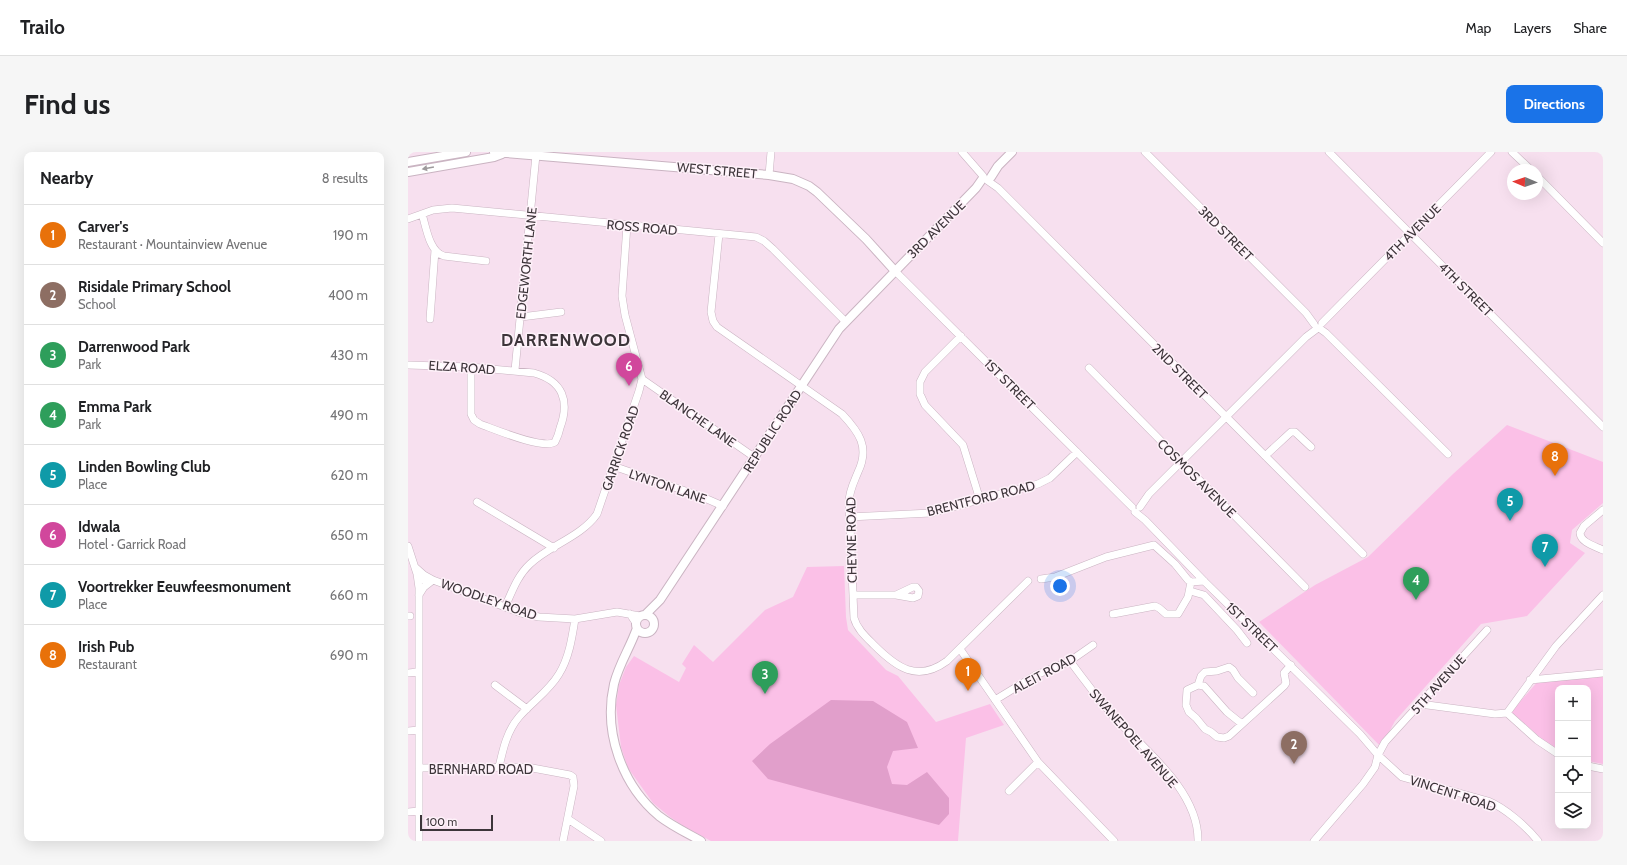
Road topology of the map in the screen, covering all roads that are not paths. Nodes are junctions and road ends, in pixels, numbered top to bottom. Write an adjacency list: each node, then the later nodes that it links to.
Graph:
1 (457, 152): 2 (main road); 12 (main road); 13 (main road)
2 (466, 152)
3 (771, 152): 16 (street)
4 (962, 152): 17 (street, 2ND STREET)
5 (1012, 152): 17 (main road, 3RD AVENUE)
6 (1145, 152): 33 (street, 3RD STREET)
7 (1329, 152): 24 (street, 4TH STREET)
8 (1491, 152): 24 (street, 4TH AVENUE)
9 (1512, 152): 14 (street)
10 (498, 153): 11 (main road, WEST STREET); 13 (main road, WEST STREET)
11 (536, 155): 16 (main road, WEST STREET); 20 (street, EDGEWORTH LANE)
12 (408, 162)
13 (448, 164): 15 (main road, WEST STREET, one-way to 15)
14 (1524, 164)
15 (408, 172)
16 (769, 175): 28 (main road, WEST STREET)
17 (987, 177): 28 (main road, 3RD AVENUE); 41 (street, 2ND STREET)
18 (1543, 182): 25 (street)
19 (422, 214): 20 (street, ROSS ROAD); 21 (street, ROSS ROAD); 26 (street)
20 (531, 216): 22 (street, ROSS ROAD); 30 (street, EDGEWORTH LANE)
21 (408, 219)
22 (627, 225): 23 (street, ROSS ROAD); 39 (street)
23 (719, 234): 32 (street, ROSS ROAD); 40 (street, CHEYNE ROAD)
24 (1411, 234): 33 (street, 4TH AVENUE); 42 (street, 4TH STREET)
25 (1603, 243)
26 (435, 250): 27 (street); 31 (street)
27 (486, 261)
28 (895, 271): 32 (main road, REPUBLIC ROAD); 34 (street, 1ST STREET)
29 (561, 312): 30 (street)
30 (521, 317): 38 (street, EDGEWORTH LANE)
31 (430, 319)
32 (845, 321): 40 (main road, REPUBLIC ROAD)
33 (1318, 324): 41 (street, 4TH AVENUE); 45 (street, 3RD STREET)
34 (962, 336): 44 (street, 1ST STREET); 50 (street)
35 (408, 365): 36 (street, ELZA ROAD)
36 (471, 367): 38 (street, ELZA ROAD); 38 (street, ELZA ROAD)
37 (1089, 368): 48 (street, COSMOS AVENUE)
38 (515, 370)
39 (642, 379): 47 (street, BLANCHE LANE); 49 (street, GARRICK ROAD)
40 (801, 387): 47 (main road, REPUBLIC ROAD); 55 (street, CHEYNE ROAD)
41 (1226, 417): 46 (street, 2ND STREET); 48 (street, 4TH AVENUE)
42 (1603, 427)
43 (1311, 447): 46 (street)
44 (1077, 452): 50 (street, BRENTFORD ROAD); 53 (street, 1ST STREET)
45 (1448, 454)
46 (1265, 456): 59 (street, 2ND STREET)
47 (754, 457): 52 (main road, REPUBLIC ROAD)
48 (1181, 463): 53 (street, 4TH AVENUE); 67 (street, COSMOS AVENUE)
49 (613, 466): 52 (street, LYNTON LANE); 57 (street, GARRICK ROAD)
50 (980, 500): 55 (street, BRENTFORD ROAD)
51 (477, 502): 57 (street)
52 (723, 506): 73 (main road, REPUBLIC ROAD)
53 (1136, 507): 65 (street, 1ST STREET)
54 (1603, 510): 58 (street)
55 (849, 517): 72 (street, CHEYNE ROAD)
56 (408, 546): 60 (street)
57 (554, 548): 74 (street, GARRICK ROAD)
58 (1603, 550)
59 (1363, 554)
60 (415, 567): 62 (street); 63 (street)
61 (1041, 579): 66 (street)
62 (418, 580): 63 (street, WOODLEY ROAD); 69 (street)
63 (433, 580): 69 (street); 74 (street, WOODLEY ROAD)
64 (1028, 581): 84 (street, CHEYNE ROAD)
65 (1204, 581): 66 (street); 86 (street, 1ST STREET)
66 (1191, 582): 68 (street)
67 (1305, 587)
68 (1190, 591): 75 (street); 81 (street)
69 (419, 595): 87 (street)
70 (896, 595): 72 (street)
71 (1603, 595): 90 (street)
72 (853, 596): 84 (street, CHEYNE ROAD)
73 (660, 600): 77 (main road, REPUBLIC ROAD); 78 (main road, REPUBLIC ROAD)
74 (506, 607): 76 (street, WOODLEY ROAD)
75 (1114, 614)
76 (575, 619): 77 (street, WOODLEY ROAD); 96 (street)
77 (640, 620): 78 (main road); 80 (main road); 82 (main road, REPUBLIC ROAD)
78 (654, 620): 80 (main road, REPUBLIC ROAD)
79 (1487, 630): 95 (street, 5TH AVENUE)
80 (645, 633): 82 (main road, REPUBLIC ROAD)
81 (1247, 643)
82 (632, 644): 115 (main road, REPUBLIC ROAD)
83 (1093, 645): 85 (street, ALEIT ROAD)
84 (960, 649): 94 (street)
85 (1070, 661): 94 (street, ALEIT ROAD); 117 (street, SWANEPOEL AVENUE)
86 (1291, 665): 98 (street); 102 (street, 1ST STREET)
87 (418, 672): 88 (street); 99 (street)
88 (408, 673)
89 (1603, 674): 90 (street)
90 (1530, 680): 97 (street)
91 (495, 685): 96 (street)
92 (1198, 685): 93 (street); 98 (street); 98 (street)
93 (1253, 693)
94 (995, 700): 103 (street)
95 (1420, 704): 97 (street); 102 (street, 5TH AVENUE)
96 (527, 708): 104 (street)
97 (1507, 713): 101 (street)
98 (1242, 724)
99 (418, 730): 100 (street); 106 (street)
100 (408, 731)
101 (1555, 752)
102 (1380, 757): 118 (street, 5TH AVENUE); 119 (street, VINCENT ROAD)
103 (1038, 762): 108 (street); 116 (street)
104 (499, 767): 106 (street, BERNHARD ROAD); 111 (street, BERNHARD ROAD)
105 (1591, 767): 107 (street)
106 (419, 768): 109 (street)
107 (1603, 769)
108 (1009, 791)
109 (418, 811): 110 (street); 112 (street)
110 (408, 812)
111 (568, 819): 113 (street, BERNHARD ROAD); 114 (street)
112 (419, 841)
113 (563, 841)
114 (602, 841)
115 (701, 841)
116 (1114, 841)
117 (1198, 841)
118 (1314, 841)
119 (1538, 841)

